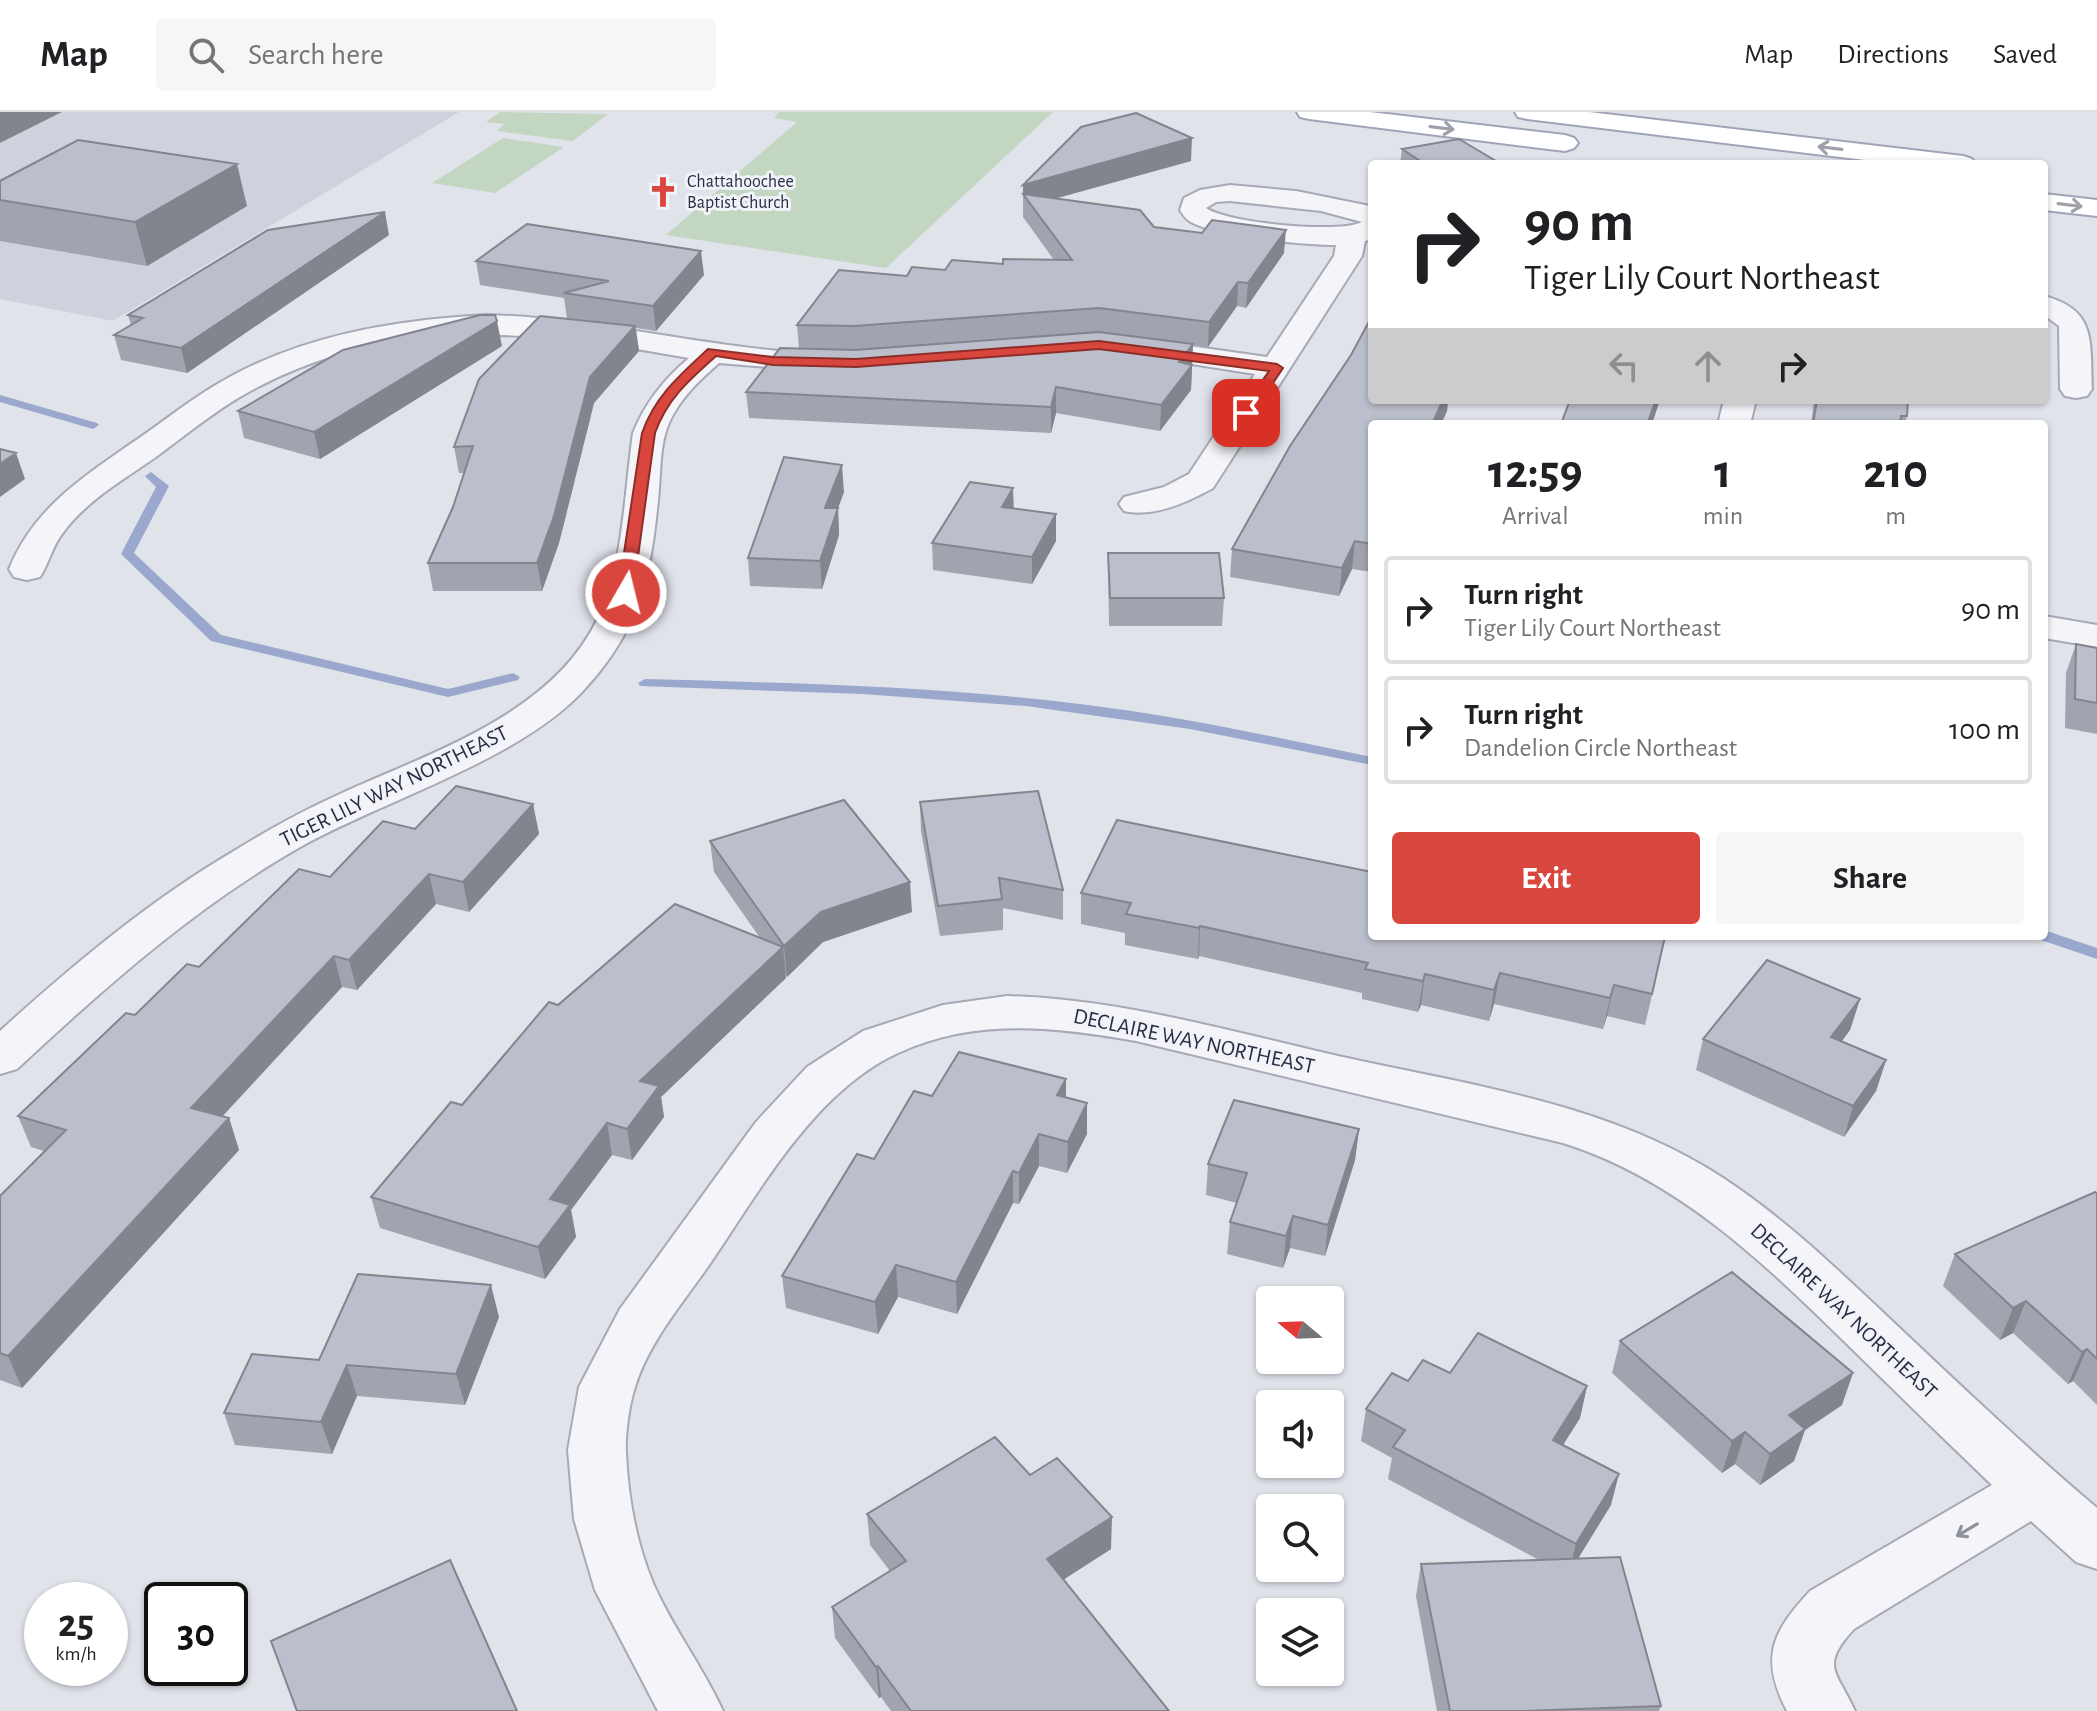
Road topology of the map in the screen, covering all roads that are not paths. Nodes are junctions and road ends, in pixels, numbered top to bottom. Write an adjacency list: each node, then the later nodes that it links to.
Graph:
1 (1311, 112): 3 (main road, one-way to 3)
2 (1527, 112): 4 (main road, one-way to 2)
3 (1595, 147)
4 (1929, 160)
5 (2048, 202): 6 (main road, one-way to 6)
6 (2097, 208)
7 (1365, 227): 7 (street); 12 (street)
8 (2048, 307): 14 (street)
9 (1099, 345): 12 (street)
10 (713, 352): 11 (street); 16 (street); 19 (street, TIGER LILY WAY NORTHEAST)
11 (856, 363)
12 (1277, 368): 15 (street)
13 (2048, 386): 14 (street)
14 (2086, 391)
15 (1136, 504)
16 (27, 569)
17 (2048, 628): 18 (street)
18 (2097, 636)
19 (0, 1058)
20 (2034, 1490): 21 (street, DECLAIRE WAY NORTHEAST); 22 (street, DECLAIRE WAY NORTHEAST); 23 (street, one-way to 23)
21 (2097, 1544)
22 (691, 1711)
23 (1823, 1711)

